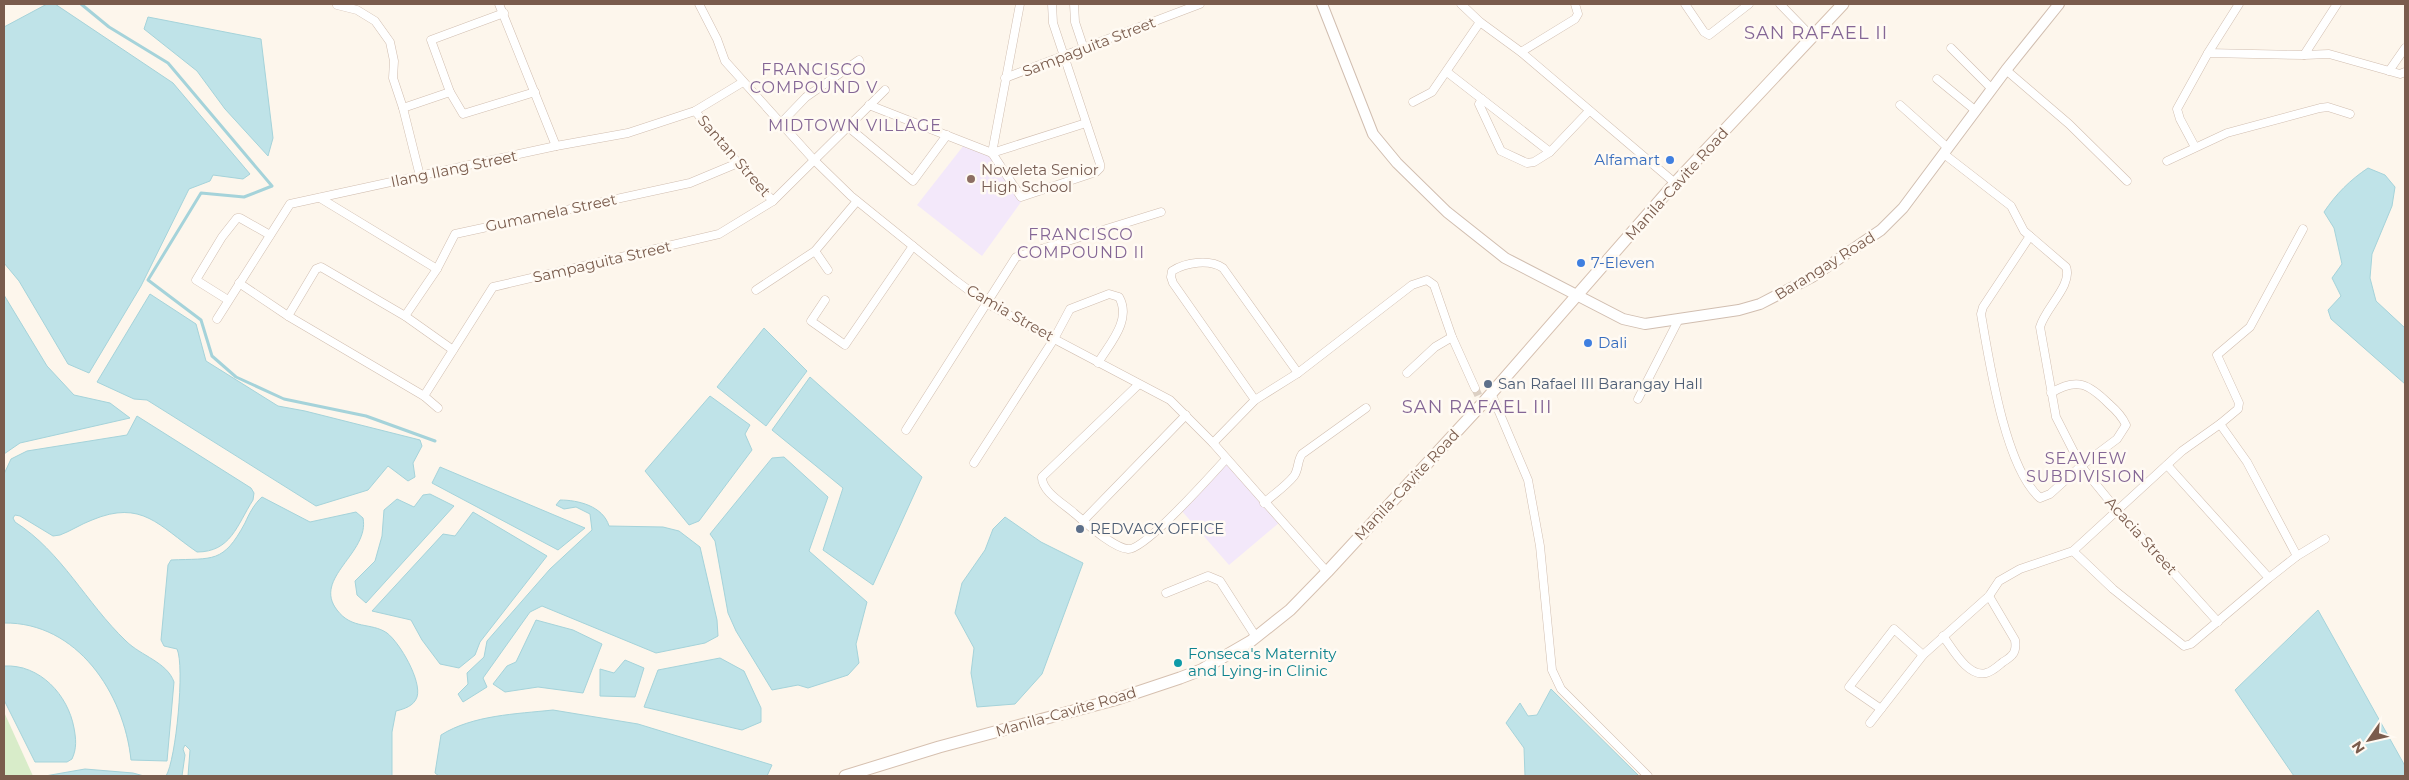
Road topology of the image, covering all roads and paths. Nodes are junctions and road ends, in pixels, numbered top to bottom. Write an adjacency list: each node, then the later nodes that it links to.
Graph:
1 (499, 4): 18 (street)
2 (699, 4): 35 (street, Camia Street)
3 (1020, 4): 33 (street)
4 (1052, 4): 27 (street)
5 (1074, 4): 23 (street)
6 (1200, 4): 23 (street, Sampaguita Street)
7 (1322, 4): 77 (street, Barangay Road)
8 (1461, 4): 19 (street)
9 (1575, 4): 24 (street)
10 (1685, 4): 11 (street)
11 (1749, 4)
12 (1780, 4): 20 (street)
13 (1843, 4): 20 (main road, Manila-Cavite Road)
14 (2059, 4): 29 (street, Barangay Road)
15 (2240, 4): 25 (street)
16 (2338, 4): 26 (street)
17 (337, 5): 44 (street)
18 (504, 13): 38 (street); 39 (street)
19 (1480, 22): 24 (street); 31 (street)
20 (1812, 37): 63 (main road, Manila-Cavite Road)
21 (1951, 48): 36 (street)
22 (2405, 48): 30 (street)
23 (1084, 49): 27 (street, Sampaguita Street)
24 (1521, 52): 46 (street)
25 (2208, 53): 26 (street); 54 (street)
26 (2304, 55): 30 (street)
27 (1063, 56): 33 (street, Sampaguita Street); 50 (street)
28 (859, 60): 49 (street)
29 (2006, 70): 36 (street, Barangay Road); 62 (street)
30 (2389, 70): 32 (street)
31 (1447, 72): 40 (street); 41 (street)
32 (2405, 72)
33 (1005, 78): 57 (street)
34 (1938, 80): 47 (street)
35 (743, 82): 45 (street, Ilang Ilang Street); 49 (street, Camia Street)
36 (1992, 89): 47 (street, Barangay Road)
37 (885, 90): 42 (street, Sampaguita Street)
38 (450, 92): 39 (street); 44 (street)
39 (535, 92): 53 (street)
40 (1482, 99): 56 (street); 56 (street)
41 (1413, 102)
42 (869, 105): 51 (street, Sampaguita Street); 52 (street)
43 (1900, 105): 55 (street, Acacia Street)
44 (403, 108): 61 (street)
45 (695, 111): 53 (street, Ilang Ilang Street); 60 (street, Santan Street)
46 (1589, 111): 56 (street); 63 (street)
47 (1976, 111): 55 (street, Barangay Road)
48 (2350, 114): 54 (street)
49 (781, 123): 58 (street, Camia Street)
50 (1086, 123): 57 (street); 57 (street)
51 (847, 126): 52 (street); 58 (street, Sampaguita Street)
52 (947, 134): 57 (street)
53 (556, 146): 61 (street, Ilang Ilang Street)
54 (2195, 147): 59 (street)
55 (1946, 151): 70 (street, Acacia Street); 84 (street, Barangay Road)
56 (1550, 152)
57 (992, 153)
58 (814, 160): 65 (street, Sampaguita Street); 66 (street, Camia Street)
59 (2166, 161)
60 (738, 163): 65 (street, Santan Street); 73 (street, Gumamela Street)
61 (420, 176): 64 (street, Ilang Ilang Street)
62 (2127, 182)
63 (1675, 183): 77 (main road, Manila-Cavite Road)
64 (320, 198): 69 (street, Ilang Ilang Street); 73 (street)
65 (773, 201): 87 (street, Sampaguita Street)
66 (857, 201): 71 (street, Camia Street); 72 (street)
67 (1161, 212): 80 (street)
68 (2303, 229): 101 (street)
69 (270, 234): 75 (street, Ilang Ilang Street); 78 (street)
70 (2030, 236): 94 (street, Acacia Street); 107 (street)
71 (913, 246): 79 (street); 80 (street, Camia Street)
72 (815, 251): 74 (street); 76 (street)
73 (437, 269): 82 (street, Gumamela Street)
74 (828, 270)
75 (239, 283): 78 (street, Ilang Ilang Street); 81 (street)
76 (756, 290)
77 (1579, 296): 84 (street, Barangay Road); 93 (main road, Manila-Cavite Road)
78 (228, 300): 83 (street, Ilang Ilang Street)
79 (825, 300)
80 (986, 303): 86 (street, Camia Street); 102 (street)
81 (288, 316): 82 (street); 95 (street)
82 (405, 316): 87 (street)
83 (217, 319)
84 (1679, 319): 96 (street)
85 (1452, 337): 89 (street); 90 (street); 92 (street)
86 (1054, 339): 88 (street, Camia Street); 88 (street); 105 (street)
87 (454, 350): 95 (street, Sampaguita Street)
88 (1098, 363): 91 (street, Camia Street)
89 (1298, 373): 97 (street); 97 (street)
90 (1407, 373)
91 (1138, 385): 100 (street, Camia Street); 110 (street)
92 (1475, 388)
93 (1491, 393): 114 (main road, Manila-Cavite Road); 125 (street)
94 (2051, 393): 107 (street, Acacia Street); 107 (street)
95 (424, 396): 98 (street)
96 (1638, 399)
97 (1254, 400): 103 (street)
98 (438, 408)
99 (1366, 408): 108 (street)
100 (1186, 415): 103 (street, Camia Street); 110 (street)
101 (2220, 424): 106 (street); 113 (street)
102 (906, 430)
103 (1213, 443): 104 (street, Camia Street)
104 (1226, 459): 108 (street, Camia Street); 110 (street)
105 (974, 463)
106 (2167, 465): 109 (street); 115 (street)
107 (2081, 466): 109 (street, Acacia Street)
108 (1264, 503): 114 (street, Camia Street)
109 (2117, 510): 112 (street); 118 (street, Acacia Street)
110 (1083, 521)
111 (2325, 540): 113 (street)
112 (2073, 551): 117 (street); 118 (street)
113 (2297, 556): 115 (street)
114 (1326, 572): 120 (main road, Manila-Cavite Road)
115 (2268, 578): 118 (street)
116 (1166, 593): 120 (street)
117 (1989, 596): 119 (street); 119 (street)
118 (2218, 622)
119 (1943, 636): 121 (street)
120 (1256, 637): 124 (main road, Manila-Cavite Road)
121 (1923, 655): 122 (street); 122 (street)
122 (1882, 709): 123 (street)
123 (1870, 723)
124 (845, 776)
125 (1648, 776)

